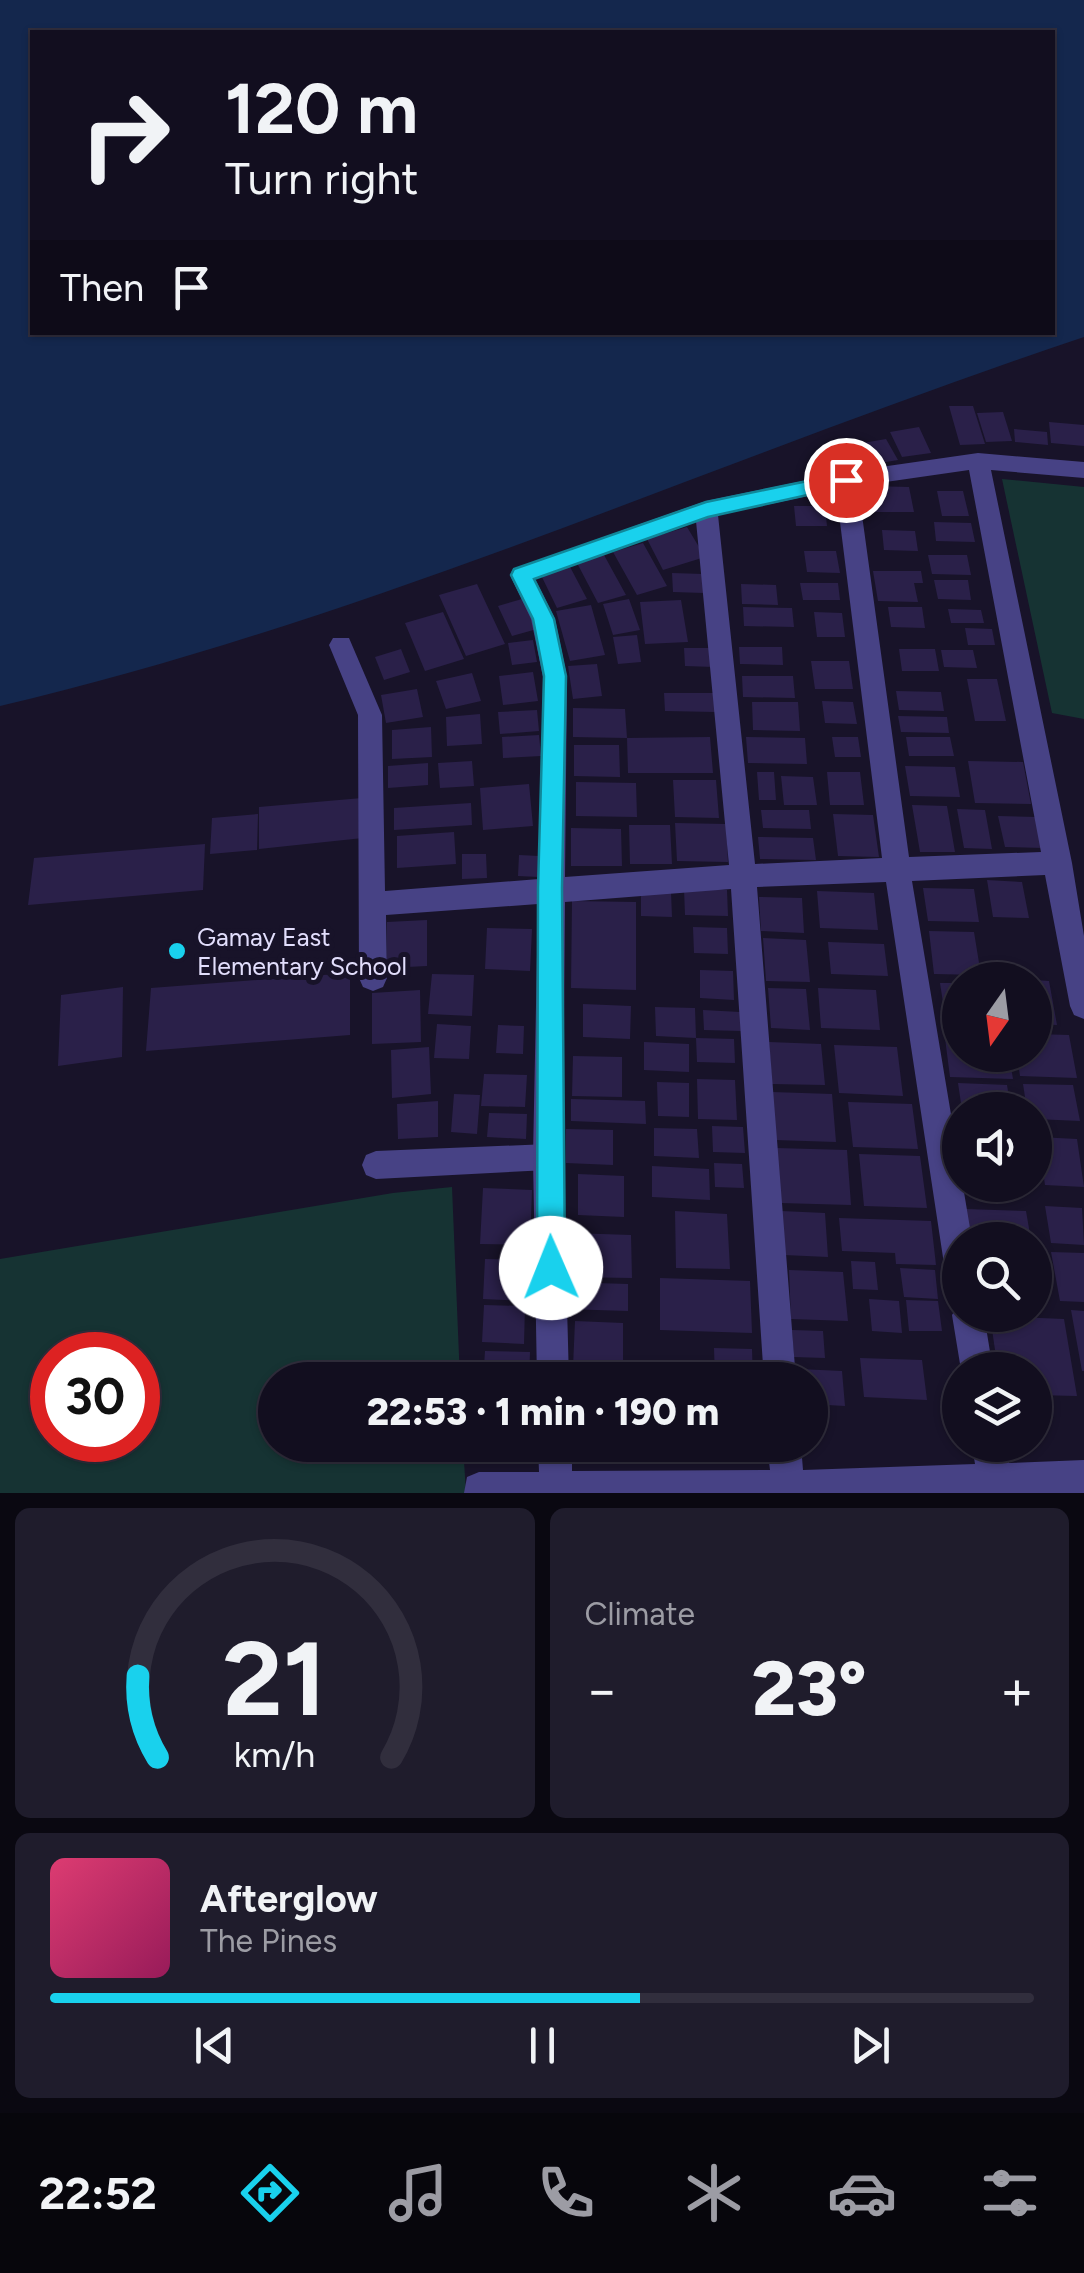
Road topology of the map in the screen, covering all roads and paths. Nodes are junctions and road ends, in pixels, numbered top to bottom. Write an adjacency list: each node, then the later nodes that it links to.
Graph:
1 (978, 462): 2 (street); 3 (street); 6 (street)
2 (1084, 470)
3 (846, 480): 4 (street); 7 (street)
4 (706, 510): 8 (street); 9 (street)
5 (341, 645): 10 (street)
6 (1059, 863): 7 (street); 12 (street)
7 (897, 870): 8 (street); 15 (street)
8 (743, 876): 9 (street); 17 (street)
9 (550, 888): 10 (street); 13 (street)
10 (374, 904): 11 (street)
11 (373, 978)
12 (1084, 1006)
13 (548, 1156): 14 (lane); 16 (street)
14 (376, 1165)
15 (953, 1222)
16 (553, 1362)
17 (779, 1362)
18 (555, 1462): 25 (street)
19 (786, 1462): 23 (street)
20 (992, 1462): 22 (street)
21 (1084, 1477): 22 (street)
22 (995, 1482): 23 (street)
23 (788, 1487): 25 (street)
24 (479, 1488): 25 (street)
25 (556, 1489)

